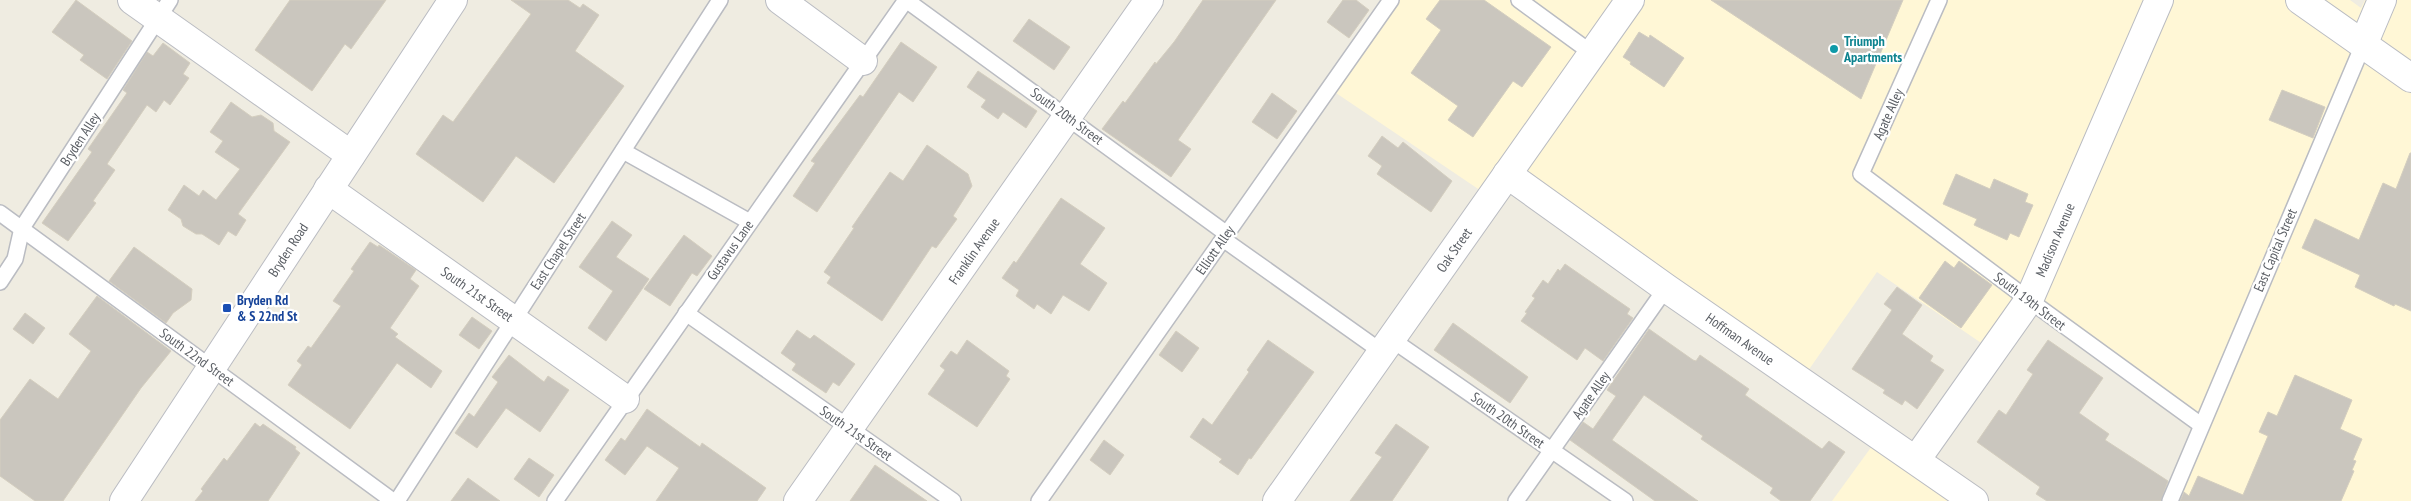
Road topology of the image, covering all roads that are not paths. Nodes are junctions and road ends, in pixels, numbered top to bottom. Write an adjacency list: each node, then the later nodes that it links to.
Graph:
1 (132, 0): 14 (street)
2 (453, 0): 21 (street, Bryden Road)
3 (720, 0): 20 (lane, East Chapel Street)
4 (780, 0): 17 (street)
5 (906, 0): 17 (lane, Gustavus Lane); 19 (lane, South 20th Street)
6 (1149, 0): 19 (street, Franklin Avenue)
7 (1391, 0): 28 (lane, Elliott Alley)
8 (1520, 0): 16 (lane)
9 (1630, 0): 16 (street, Oak Street)
10 (1939, 0): 23 (lane, Agate Alley)
11 (2159, 0): 31 (street, Madison Avenue)
12 (2300, 0): 15 (street)
13 (2382, 0): 15 (street, East Capital Street)
14 (164, 9): 21 (street); 27 (lane, Bryden Alley)
15 (2363, 45): 18 (street); 37 (lane, East Capital Street)
16 (1593, 54): 22 (street, Oak Street)
17 (864, 61): 26 (lane, Gustavus Lane)
18 (2411, 78)
19 (1068, 116): 28 (lane, South 20th Street); 38 (street, Franklin Avenue)
20 (623, 151): 26 (lane); 33 (lane, East Chapel Street)
21 (350, 155): 24 (street, Bryden Road)
22 (1507, 174): 30 (street, Hoffman Avenue); 34 (street, Oak Street)
23 (1861, 174): 31 (lane, South 19th Street)
24 (328, 189): 33 (street, South 21st Street); 35 (street, Bryden Road)
25 (0, 212): 27 (lane, South 22nd Street)
26 (750, 222): 32 (lane, Gustavus Lane)
27 (22, 228): 29 (lane, Bryden Alley); 35 (lane, South 22nd Street)
28 (1225, 236): 34 (lane, South 20th Street); 46 (lane, Elliott Alley)
29 (0, 282)
30 (1666, 288): 39 (lane, Agate Alley); 40 (street, Hoffman Avenue)
31 (2028, 300): 37 (lane, South 19th Street); 40 (street, Madison Avenue)
32 (686, 314): 36 (lane, Gustavus Lane); 38 (lane, South 21st Street)
33 (514, 320): 36 (street, South 21st Street); 42 (lane, East Chapel Street)
34 (1387, 345): 39 (lane, South 20th Street); 47 (street, Oak Street)
35 (212, 368): 41 (street, Bryden Road); 42 (lane, South 22nd Street)
36 (625, 399): 43 (lane, Gustavus Lane)
37 (2201, 425): 51 (lane, East Capital Street)
38 (850, 428): 44 (street, Franklin Avenue); 45 (lane, South 21st Street)
39 (1552, 451): 48 (lane, Agate Alley); 49 (lane, South 20th Street)
40 (1916, 460): 50 (street, Hoffman Avenue)
41 (124, 501)
42 (395, 501)
43 (555, 501)
44 (798, 501)
45 (953, 501)
46 (1039, 501)
47 (1277, 501)
48 (1516, 501)
49 (1625, 501)
50 (1974, 501)
51 (2170, 501)

